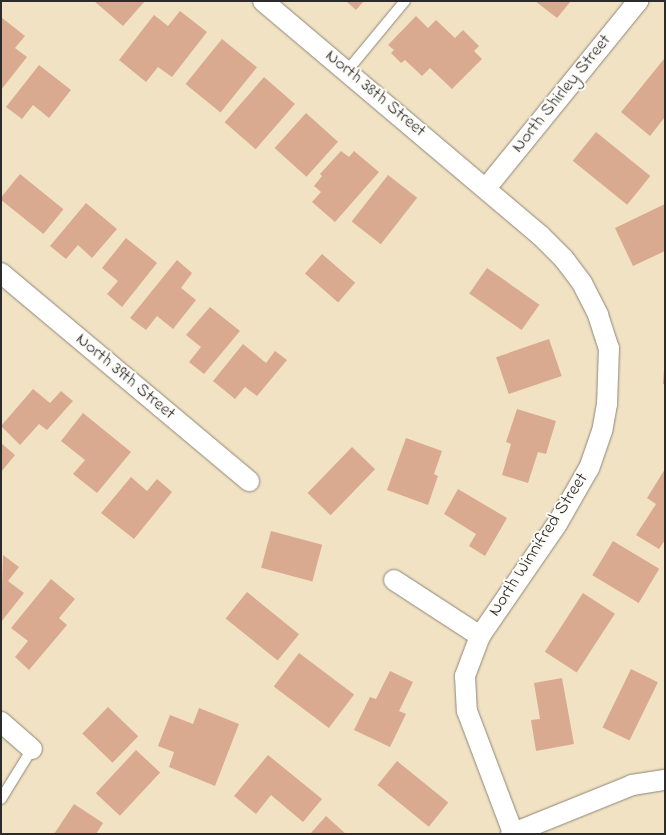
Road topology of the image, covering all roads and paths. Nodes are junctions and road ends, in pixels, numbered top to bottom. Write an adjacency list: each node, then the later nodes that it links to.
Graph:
1 (263, 1): 4 (street, North 38th Street)
2 (405, 1): 4 (lane)
3 (638, 1): 5 (street, North Shirley Street)
4 (347, 71): 5 (street, North 38th Street)
5 (487, 187): 9 (street, North Winnifred Street)
6 (1, 273): 7 (street, North 39th Street)
7 (248, 481)
8 (394, 580): 9 (street, North Winnifred Street)
9 (480, 636): 14 (street, North Winnifred Street)
10 (1, 722): 11 (street)
11 (32, 749): 13 (lane)
12 (665, 780): 14 (street)
13 (1, 799)
14 (512, 834)

